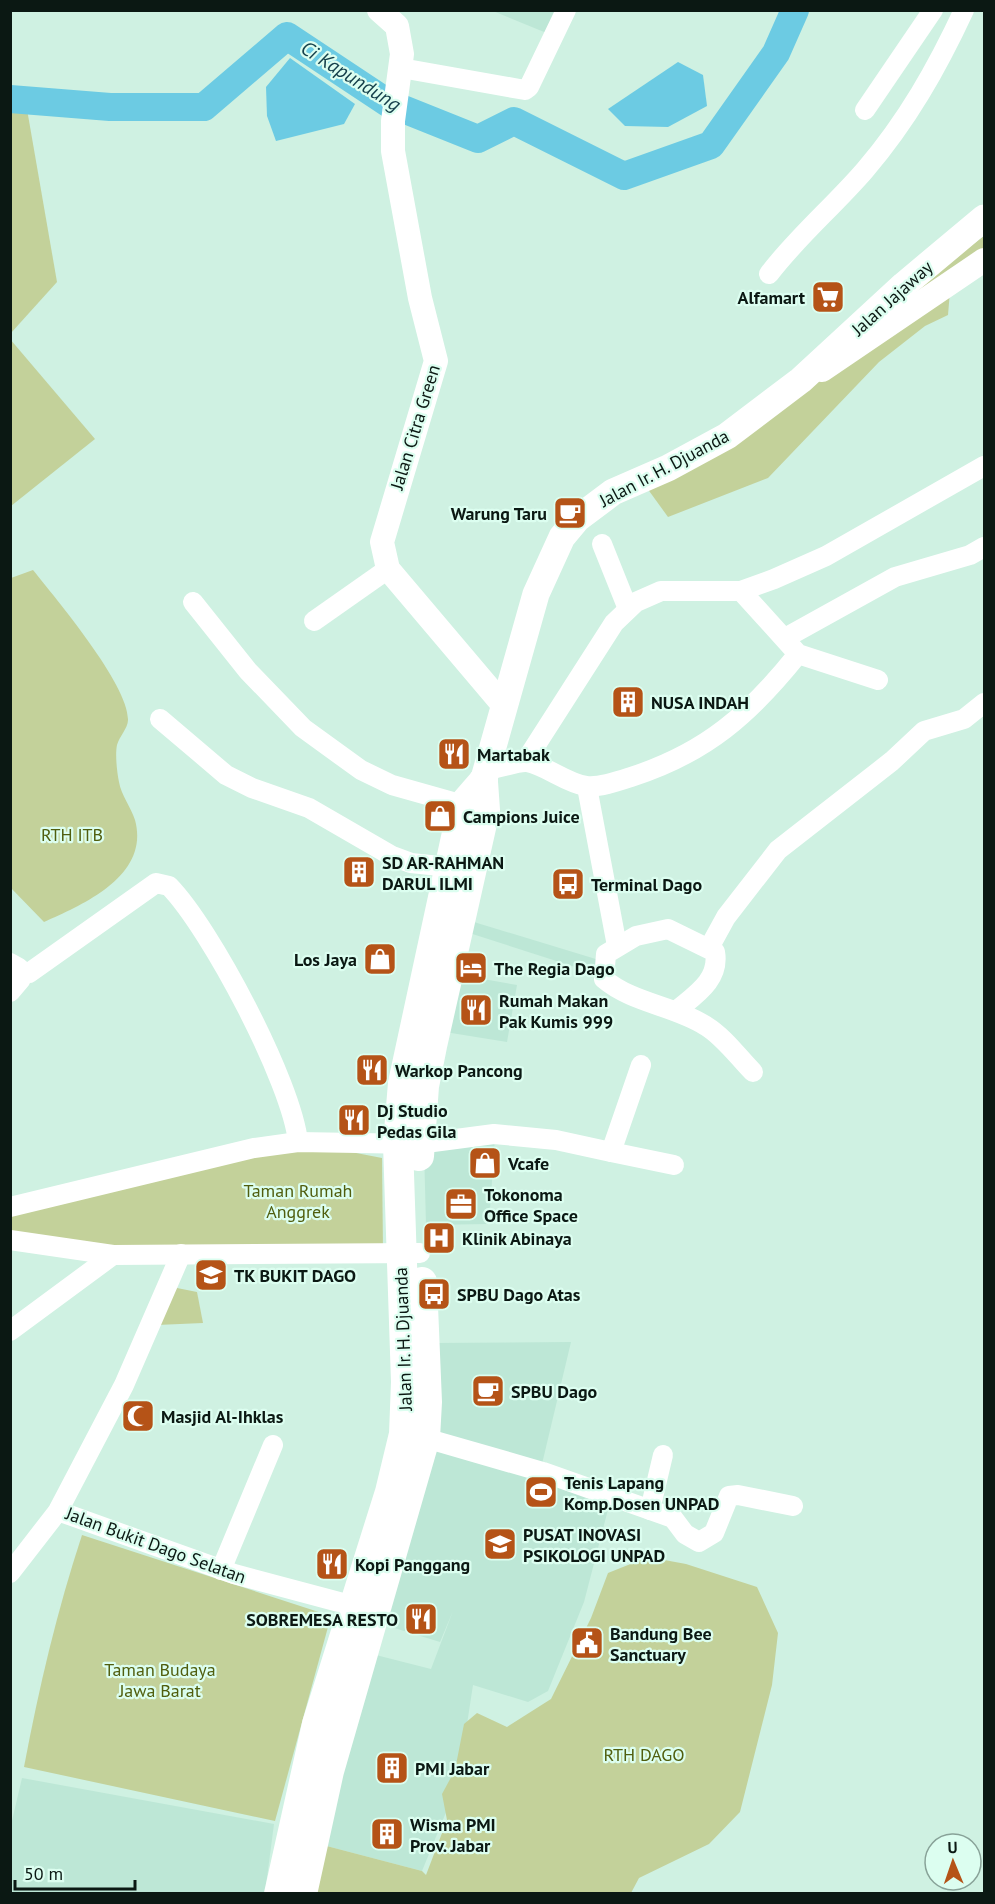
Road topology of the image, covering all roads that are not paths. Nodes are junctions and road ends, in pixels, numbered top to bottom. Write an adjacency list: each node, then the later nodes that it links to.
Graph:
1 (379, 10): 5 (street, Jalan Citra Green)
2 (566, 10): 5 (street)
3 (933, 10): 6 (street)
4 (964, 10): 9 (street)
5 (399, 75): 14 (street, Jalan Citra Green)
6 (865, 110)
7 (984, 218): 10 (main road, Jalan Jajaway)
8 (984, 260): 10 (street, Jalan Ir. H. Djuanda)
9 (768, 274)
10 (801, 380): 23 (main road, Jalan Ir. H. Djuanda)
11 (984, 466): 15 (street)
12 (602, 544): 17 (street)
13 (984, 547): 19 (street)
14 (388, 568): 18 (street); 23 (street, Jalan Citra Green)
15 (741, 591): 17 (street); 19 (street)
16 (193, 602): 28 (street)
17 (628, 609): 25 (street)
18 (314, 621)
19 (785, 638): 20 (street)
20 (798, 654): 21 (street); 27 (street)
21 (878, 680)
22 (984, 703): 31 (street)
23 (504, 706): 26 (main road, Jalan Ir. H. Djuanda)
24 (160, 719): 29 (street)
25 (525, 762): 26 (street); 27 (street)
26 (485, 776): 28 (main road, Jalan Ir. H. Djuanda); 37 (main road, Jalan Ir. H. Djuanda)
27 (587, 787): 30 (street)
28 (463, 805): 29 (main road, Jalan Ir. H. Djuanda)
29 (449, 867): 37 (main road, Jalan Ir. H. Djuanda)
30 (617, 946): 31 (street); 33 (street)
31 (709, 948): 33 (street)
32 (18, 975): 36 (street)
33 (676, 1011): 35 (street)
34 (641, 1065): 38 (street)
35 (753, 1072)
36 (298, 1142): 37 (street); 40 (street)
37 (408, 1144): 38 (street); 43 (main road, Jalan Ir. H. Djuanda)
38 (611, 1152): 39 (street)
39 (674, 1165)
40 (10, 1207)
41 (10, 1240): 44 (street)
42 (181, 1254): 43 (street); 44 (street); 51 (street, Jalan Bukit Dago Selatan)
43 (410, 1254): 46 (main road, Jalan Ir. H. Djuanda); 54 (main road, Jalan Ir. H. Djuanda)
44 (113, 1255): 45 (street)
45 (10, 1331)
46 (425, 1438): 50 (street); 54 (main road, Jalan Ir. H. Djuanda)
47 (273, 1445): 52 (street)
48 (663, 1455): 50 (street)
49 (793, 1506): 50 (street)
50 (650, 1510)
51 (58, 1511): 52 (street, Jalan Bukit Dago Selatan); 53 (street)
52 (221, 1570): 54 (street, Jalan Bukit Dago Selatan)
53 (10, 1573)
54 (364, 1609): 55 (main road, Jalan Ir. H. Djuanda); 56 (main road, Jalan Ir. H. Djuanda)
55 (279, 1893)
56 (302, 1893)

